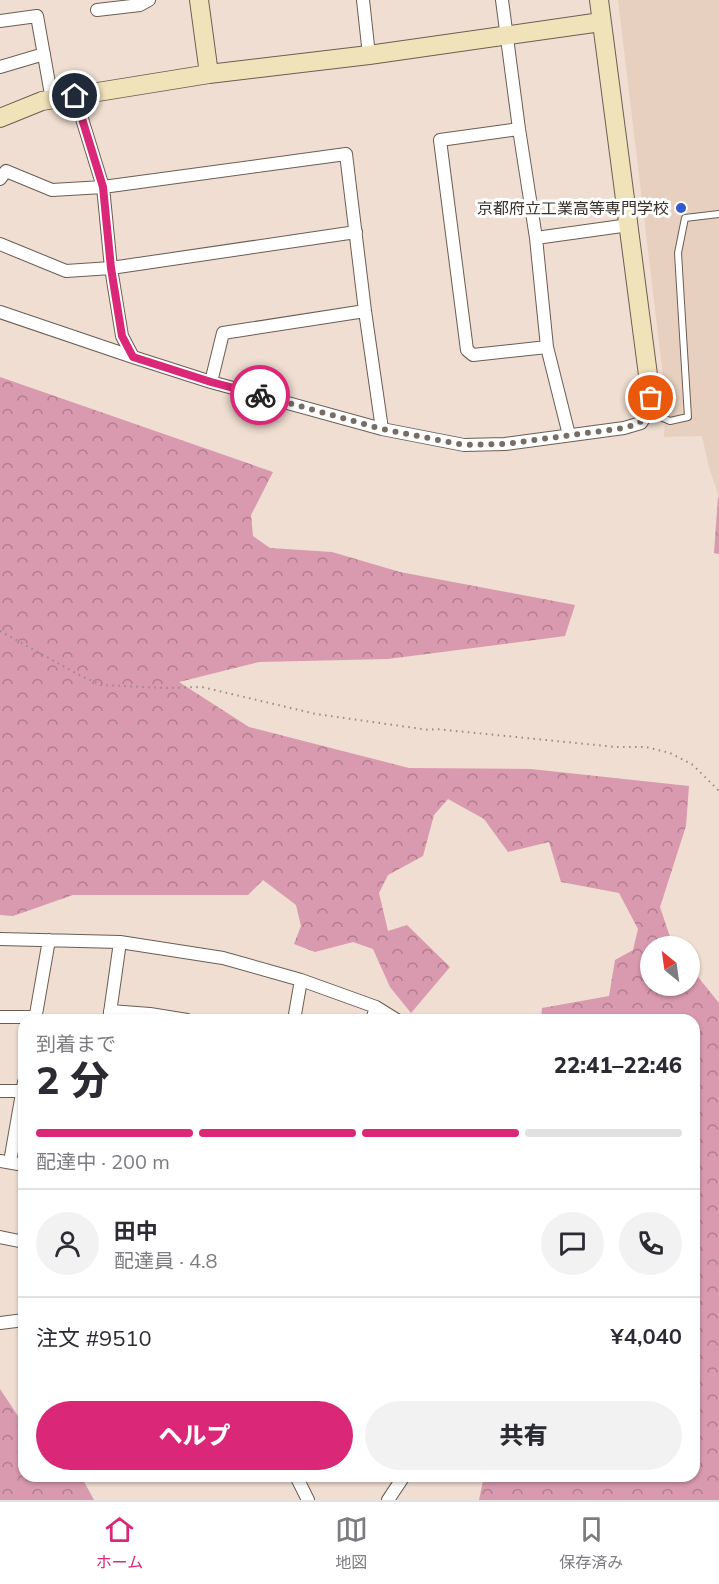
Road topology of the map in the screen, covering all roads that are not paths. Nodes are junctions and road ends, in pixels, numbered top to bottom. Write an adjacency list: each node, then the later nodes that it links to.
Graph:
1 (149, 0): 6 (street)
2 (199, 0): 13 (street)
3 (363, 0): 11 (street)
4 (502, 0): 9 (street)
5 (599, 0): 8 (street)
6 (97, 10)
7 (0, 21): 10 (street)
8 (601, 22): 9 (street); 21 (street)
9 (507, 36): 11 (street); 17 (street)
10 (44, 54): 12 (street); 15 (street)
11 (369, 55): 13 (street)
12 (0, 67)
13 (209, 74): 14 (street)
14 (75, 96): 15 (street); 19 (street)
15 (52, 100): 16 (street)
16 (0, 118)
17 (519, 129): 23 (street); 28 (street)
18 (0, 179): 19 (street)
19 (103, 187): 22 (street); 25 (street)
20 (719, 214): 31 (lane)
21 (629, 225): 23 (street); 31 (street)
22 (356, 232): 25 (street); 26 (street)
23 (536, 238): 28 (street)
24 (0, 244): 25 (street)
25 (111, 268): 29 (street)
26 (365, 311): 30 (street); 32 (street)
27 (0, 312): 29 (street)
28 (546, 347): 33 (street)
29 (133, 357): 30 (street)
30 (211, 382): 32 (street)
31 (649, 411): 33 (street)
32 (382, 429): 33 (street)
33 (569, 435)
34 (0, 939): 35 (street)
35 (49, 940): 36 (street); 39 (street)
36 (120, 942): 37 (street); 40 (street)
37 (302, 980): 38 (street); 41 (street)
38 (376, 1007): 42 (street); 43 (street)
39 (36, 1014)
40 (110, 1014)
41 (295, 1014)
42 (374, 1014)
43 (387, 1014)
44 (0, 1017): 45 (street)
45 (18, 1018)
46 (18, 1087): 47 (street)
47 (0, 1090)
48 (18, 1107): 49 (street)
49 (5, 1162)
50 (0, 1238): 51 (street)
51 (18, 1241)
52 (18, 1321): 53 (street)
53 (0, 1323)
54 (299, 1482): 56 (street)
55 (400, 1482): 57 (street)
56 (308, 1500)
57 (388, 1500)

